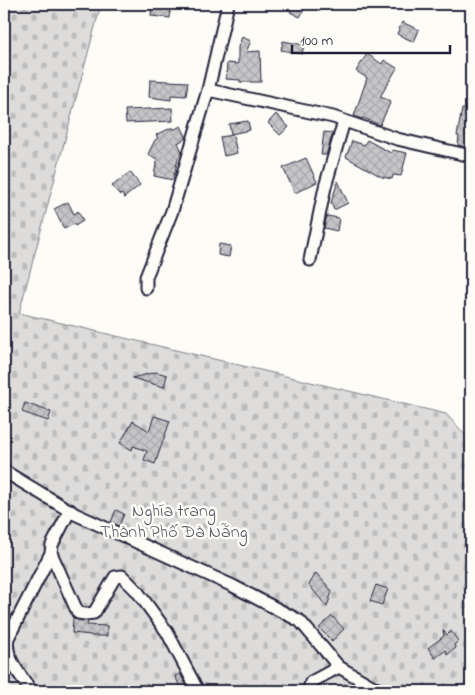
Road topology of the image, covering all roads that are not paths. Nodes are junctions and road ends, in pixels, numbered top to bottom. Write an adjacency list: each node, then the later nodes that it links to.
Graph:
1 (228, 4): 2 (street)
2 (208, 90): 3 (street); 6 (street)
3 (344, 121): 4 (street); 5 (street)
4 (471, 156)
5 (310, 260)
6 (146, 288)
7 (4, 471): 8 (street)
8 (70, 510): 9 (street); 10 (street)
9 (51, 553): 11 (street); 12 (street)
10 (339, 667): 13 (street); 14 (street)
11 (31, 691)
12 (198, 691)
13 (309, 691)
14 (385, 691)

